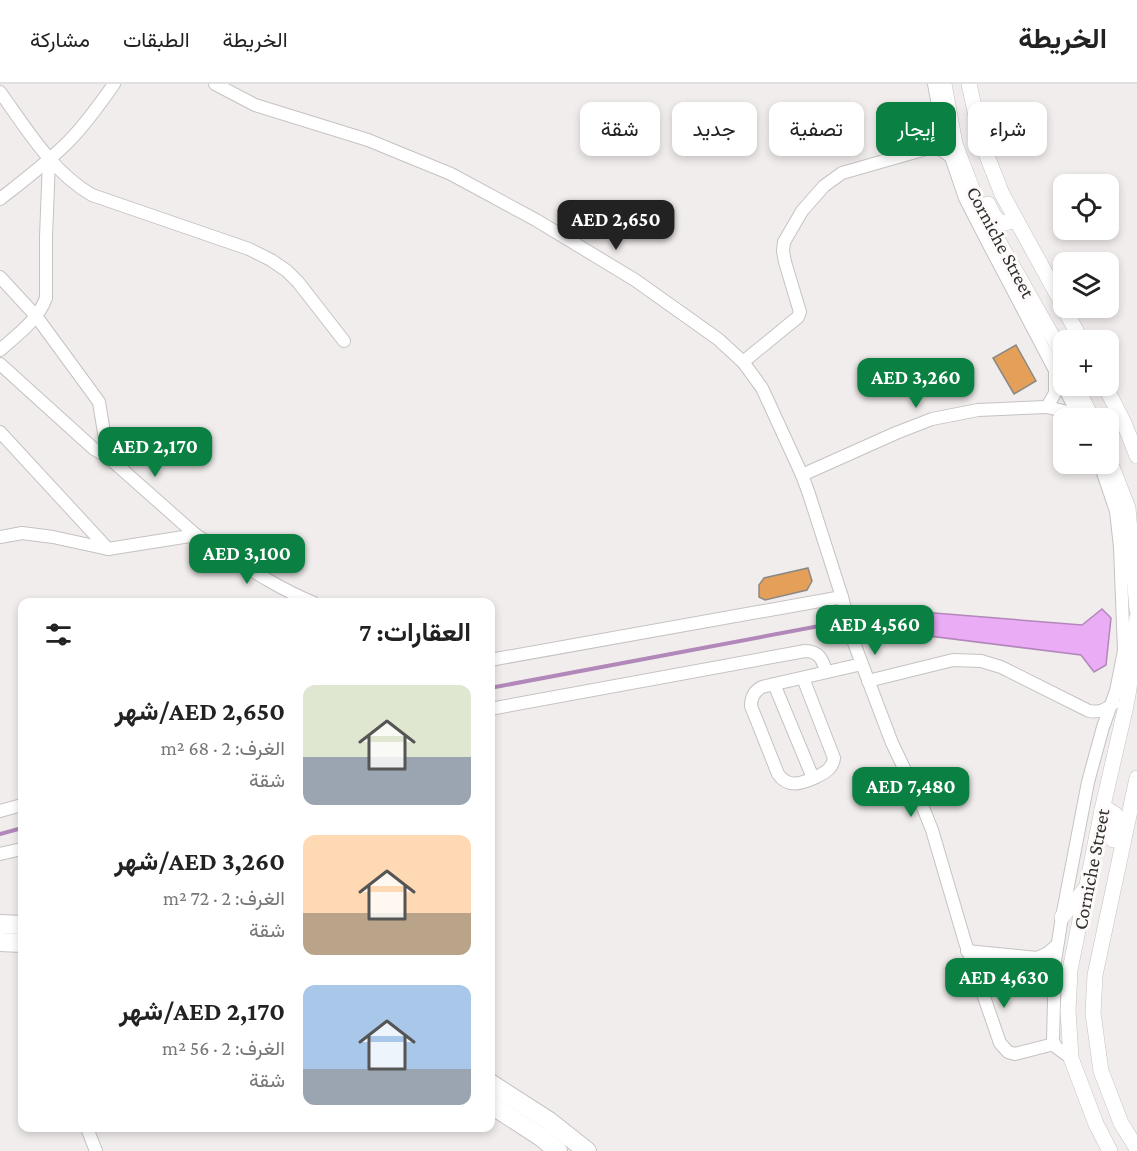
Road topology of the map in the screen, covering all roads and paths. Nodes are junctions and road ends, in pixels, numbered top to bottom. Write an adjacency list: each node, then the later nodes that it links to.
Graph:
1 (114, 84): 13 (street)
2 (215, 84): 25 (street)
3 (934, 84): 7 (street)
4 (944, 84): 8 (main road, Corniche Street)
5 (969, 84): 15 (main road, Corniche Street)
6 (0, 92): 13 (street)
7 (937, 102)
8 (946, 102)
9 (956, 153): 15 (main road)
10 (902, 156): 25 (street)
11 (954, 156): 19 (street)
12 (955, 156): 16 (main road, Corniche Street)
13 (49, 160): 14 (street); 20 (street); 21 (street)
14 (2, 193)
15 (1016, 219): 18 (main road, Corniche Street)
16 (1017, 276): 19 (main road); 23 (main road, Corniche Street)
17 (0, 277): 20 (street)
18 (1053, 287)
19 (1015, 295): 24 (street)
20 (36, 316): 22 (street); 33 (street)
21 (344, 341)
22 (0, 350)
23 (1053, 351)
24 (1053, 355)
25 (743, 362): 36 (street)
26 (0, 364): 33 (street)
27 (1053, 396): 29 (street)
28 (1110, 396): 32 (main road)
29 (1047, 407): 30 (street); 36 (street)
30 (1053, 409)
31 (0, 432): 39 (street)
32 (1137, 456)
33 (108, 457): 37 (street)
34 (1103, 474): 51 (street)
35 (1115, 474): 42 (main road)
36 (802, 475): 40 (street)
37 (196, 535): 39 (street); 41 (street)
38 (0, 537): 39 (street)
39 (108, 549)
40 (842, 597): 44 (street); 45 (street)
41 (302, 598)
42 (1137, 609)
43 (1137, 617): 50 (main road, Corniche Street)
44 (495, 659)
45 (862, 664): 46 (street); 48 (street)
46 (826, 672): 47 (street); 52 (street)
47 (803, 678): 49 (street); 56 (street)
48 (867, 681): 53 (street); 71 (street)
49 (774, 684): 56 (street); 56 (street)
50 (1129, 689): 51 (street); 55 (main road, Corniche Street)
51 (1111, 705): 53 (street); 54 (street)
52 (495, 708)
53 (1089, 711): 54 (street)
54 (1103, 727): 55 (street); 65 (street)
55 (1118, 743): 59 (main road, Corniche Street)
56 (813, 778)
57 (1137, 778): 63 (main road, Corniche Street)
58 (18, 806): 60 (street)
59 (1102, 810): 63 (main road); 64 (main road, Corniche Street)
60 (0, 811)
61 (18, 850): 62 (street)
62 (0, 854)
63 (1116, 876): 79 (main road, Corniche Street)
64 (1087, 887): 65 (main road); 75 (main road, Corniche Street)
65 (1062, 917): 70 (street)
66 (0, 924): 67 (highway)
67 (18, 925)
68 (0, 942): 69 (highway)
69 (18, 944)
70 (1058, 945): 72 (street); 73 (street)
71 (968, 951): 72 (street); 74 (street)
72 (1037, 958): 73 (street)
73 (1054, 973): 74 (street)
74 (1054, 1044): 75 (street)
75 (1071, 1058): 83 (main road, Corniche Street)
76 (495, 1086): 82 (highway)
77 (495, 1107): 81 (highway)
78 (89, 1132): 80 (street)
79 (1137, 1149)
80 (96, 1151)
81 (558, 1151)
82 (587, 1151)
83 (1110, 1151)

